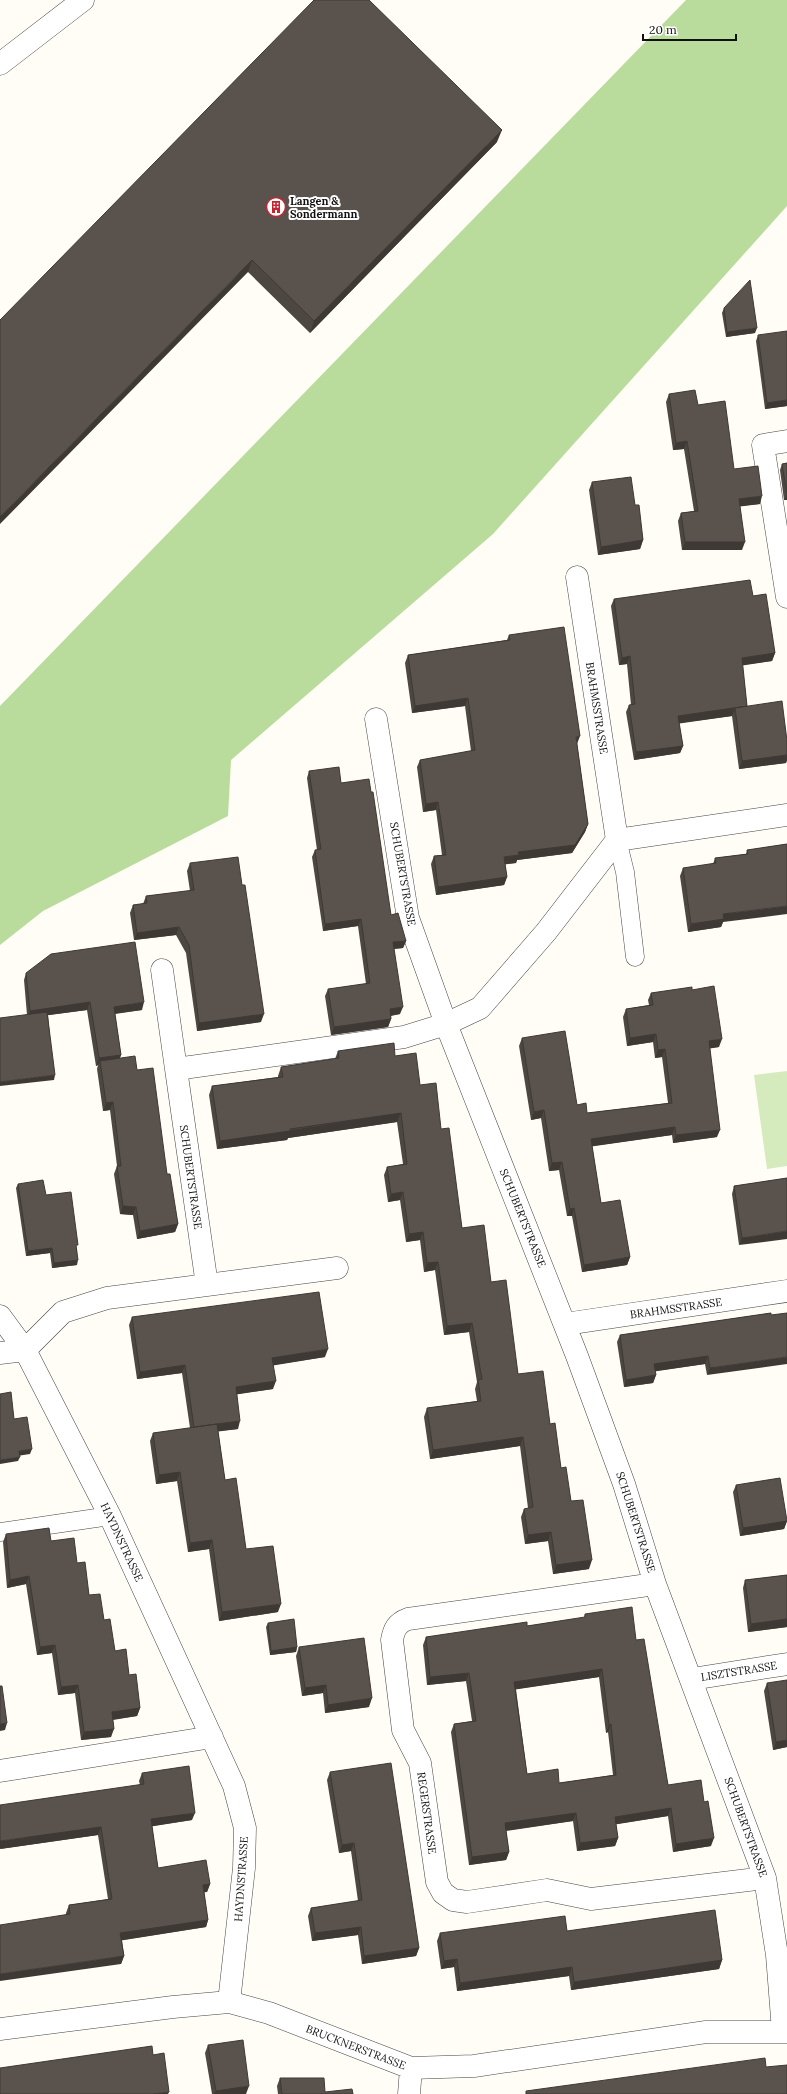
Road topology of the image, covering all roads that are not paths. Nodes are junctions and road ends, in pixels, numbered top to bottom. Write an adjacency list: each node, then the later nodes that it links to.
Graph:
1 (83, 0): 2 (street)
2 (0, 64)
3 (787, 441): 5 (street)
4 (577, 577): 8 (street, BRAHMSSTRASSE)
5 (787, 597)
6 (376, 719): 11 (street, SCHUBERTSTRASSE)
7 (787, 815): 8 (street)
8 (617, 840): 9 (lane); 11 (street)
9 (635, 957)
10 (162, 970): 12 (street, SCHUBERTSTRASSE)
11 (446, 1024): 12 (street); 17 (street, SCHUBERTSTRASSE)
12 (176, 1070): 14 (street, SCHUBERTSTRASSE)
13 (337, 1268): 14 (street)
14 (207, 1285): 18 (street)
15 (787, 1292): 17 (street, BRAHMSSTRASSE)
16 (0, 1316): 18 (street, HAYDNSTRASSE)
17 (565, 1324): 22 (street, SCHUBERTSTRASSE)
18 (25, 1350): 19 (street); 20 (street, HAYDNSTRASSE)
19 (0, 1353)
20 (110, 1516): 21 (lane); 25 (street, HAYDNSTRASSE)
21 (0, 1532)
22 (656, 1584): 24 (street, SCHUBERTSTRASSE); 27 (street, REGERSTRASSE)
23 (787, 1664): 24 (street, LISZTSTRASSE)
24 (692, 1679): 27 (street, SCHUBERTSTRASSE)
25 (212, 1737): 26 (street); 28 (street, HAYDNSTRASSE)
26 (0, 1771)
27 (765, 1878): 30 (street, SCHUBERTSTRASSE)
28 (229, 2002): 29 (street, BRUCKNERSTRASSE); 31 (street, BRUCKNERSTRASSE)
29 (0, 2029)
30 (785, 2031): 31 (street, BRUCKNERSTRASSE)
31 (411, 2068): 32 (street)
32 (409, 2094)

